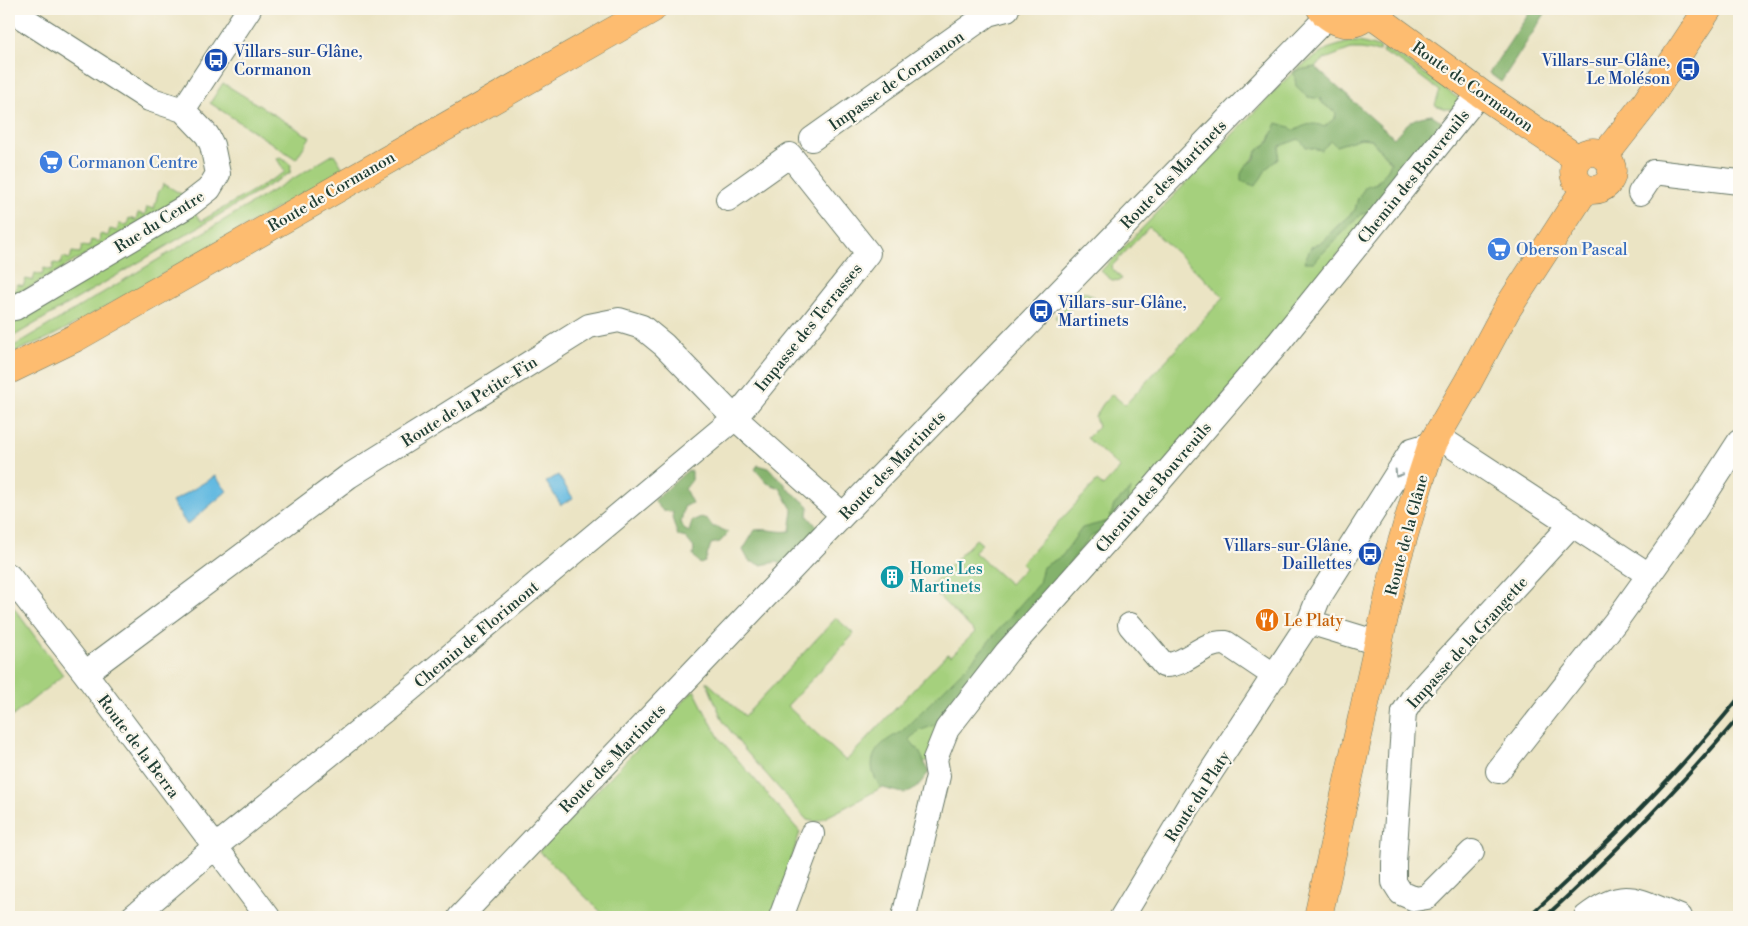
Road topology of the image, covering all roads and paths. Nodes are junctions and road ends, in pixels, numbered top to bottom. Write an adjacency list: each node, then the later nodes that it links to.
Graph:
1 (9, 9): 9 (street, Rue du Centre)
2 (249, 9): 9 (street)
3 (652, 9): 18 (main road, Route de Cormanon)
4 (1007, 9): 10 (street, Impasse de Cormanon)
5 (1708, 9): 11 (main road)
6 (1370, 10): 7 (main road); 8 (main road, Route de Cormanon)
7 (1324, 13): 22 (street, Route des Martinets)
8 (1480, 93): 12 (main road, Route de Cormanon); 39 (street, Chemin des Bouvreuils)
9 (183, 110): 17 (street, Rue du Centre)
10 (812, 139)
11 (1605, 156): 12 (main road); 14 (main road)
12 (1578, 159): 14 (main road)
13 (1739, 182): 15 (street)
14 (1585, 189): 20 (main road, Route de la Glâne)
15 (1640, 193)
16 (728, 199): 19 (street, Impasse des Terrasses)
17 (9, 309)
18 (9, 370)
19 (735, 418): 22 (street, Route de la Petite-Fin); 29 (street, Route de la Petite-Fin); 33 (street, Chemin de Florimont)
20 (1435, 440): 23 (street); 26 (street, Route du Platy, one-way to 26); 28 (main road, Route de la Glâne)
21 (1739, 442): 24 (street)
22 (843, 515): 37 (street, Route des Martinets)
23 (1572, 524): 24 (street); 34 (street, Impasse de la Grangette)
24 (1649, 575): 31 (street)
25 (9, 576): 29 (street, Route de la Berra)
26 (1309, 622): 28 (street); 30 (street, Route du Platy)
27 (1130, 625): 30 (street)
28 (1378, 643): 41 (main road, Route de la Glâne)
29 (85, 673): 33 (street, Route de la Berra)
30 (1275, 676): 40 (street, Route du Platy)
31 (1498, 771)
32 (812, 834): 38 (street)
33 (215, 848): 35 (street, Chemin de Florimont); 36 (street, Route de la Berra)
34 (1472, 852)
35 (133, 917)
36 (268, 917)
37 (460, 917)
38 (780, 917)
39 (904, 917)
40 (1122, 917)
41 (1318, 917)
42 (1586, 917): 43 (street)
43 (1680, 917)

